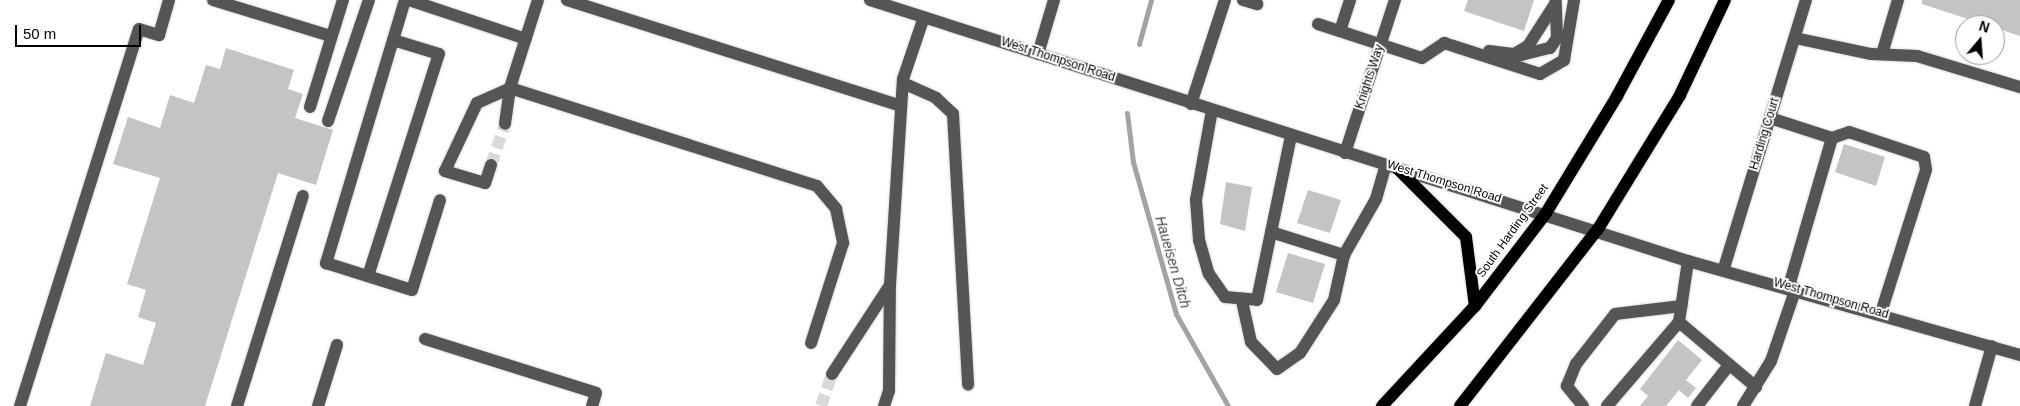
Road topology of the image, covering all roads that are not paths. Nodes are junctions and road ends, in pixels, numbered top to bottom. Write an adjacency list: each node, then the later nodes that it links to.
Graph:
1 (170, 0): 73 (street)
2 (213, 0): 24 (street)
3 (343, 0): 24 (street)
4 (369, 0): 41 (street)
5 (407, 0): 26 (street); 27 (street)
6 (538, 0): 26 (street)
7 (567, 0): 37 (street)
8 (870, 0): 21 (street, West Thompson Road)
9 (1054, 0): 31 (street)
10 (1226, 0): 36 (street)
11 (1243, 0): 20 (street)
12 (1350, 0): 23 (street)
13 (1394, 0): 28 (street, Knights Way)
14 (1574, 0): 29 (street)
15 (1669, 0): 50 (main road, South Harding Street)
16 (1725, 0): 51 (main road)
17 (1806, 0): 25 (street, Harding Court)
18 (1898, 0): 32 (street)
19 (1556, 1): 30 (street); 30 (street)
20 (1257, 4)
21 (924, 17): 31 (street, West Thompson Road); 33 (street)
22 (1318, 24): 23 (street)
23 (1340, 30): 28 (street)
24 (330, 36): 38 (street)
25 (1794, 38): 32 (street); 40 (street, Harding Court)
26 (526, 39): 35 (street)
27 (393, 40): 56 (street); 56 (street)
28 (1381, 43): 29 (street); 45 (street, Knights Way)
29 (1444, 43): 30 (street)
30 (1504, 53)
31 (1038, 54): 36 (street, West Thompson Road)
32 (1882, 54): 34 (street)
33 (903, 83): 37 (street); 71 (street)
34 (2020, 86)
35 (510, 88): 42 (street); 46 (street); 65 (street)
36 (1191, 104): 39 (street, West Thompson Road)
37 (901, 106): 57 (street)
38 (310, 107)
39 (1212, 110): 43 (street, West Thompson Road); 59 (street)
40 (1770, 118): 44 (street); 55 (street, Harding Court)
41 (328, 121)
42 (505, 124)
43 (1291, 136): 45 (street, West Thompson Road); 52 (street)
44 (1832, 138): 58 (street); 62 (street)
45 (1345, 153): 47 (street, West Thompson Road)
46 (491, 165)
47 (1391, 165): 50 (street, West Thompson Road); 53 (street); 60 (main road)
48 (303, 196): 74 (street)
49 (440, 200): 56 (street)
50 (1546, 213): 51 (street, West Thompson Road); 60 (main road, South Harding Street)
51 (1598, 229): 54 (street, West Thompson Road); 79 (main road)
52 (1271, 232): 53 (street); 59 (street)
53 (1344, 255): 59 (street)
54 (1688, 261): 55 (street, West Thompson Road); 61 (street)
55 (1724, 268): 58 (street, West Thompson Road)
56 (368, 276)
57 (890, 285): 70 (street); 77 (street)
58 (1793, 287): 62 (street, West Thompson Road); 72 (street)
59 (1242, 301)
60 (1475, 306): 78 (main road, South Harding Street)
61 (1682, 306): 63 (street); 80 (street)
62 (1881, 313): 67 (street, West Thompson Road)
63 (1679, 322): 69 (street); 81 (street)
64 (425, 339): 76 (street)
65 (811, 343)
66 (337, 345): 75 (street)
67 (1992, 346): 68 (street, West Thompson Road); 84 (street)
68 (2020, 354)
69 (1729, 365): 72 (street); 82 (street)
70 (832, 374)
71 (968, 385)
72 (1756, 387): 83 (street)
73 (20, 406)
74 (238, 406)
75 (318, 406)
76 (592, 406)
77 (884, 406)
78 (1382, 406)
79 (1460, 406)
80 (1583, 406)
81 (1607, 406)
82 (1697, 406)
83 (1743, 406)
84 (1975, 406)

